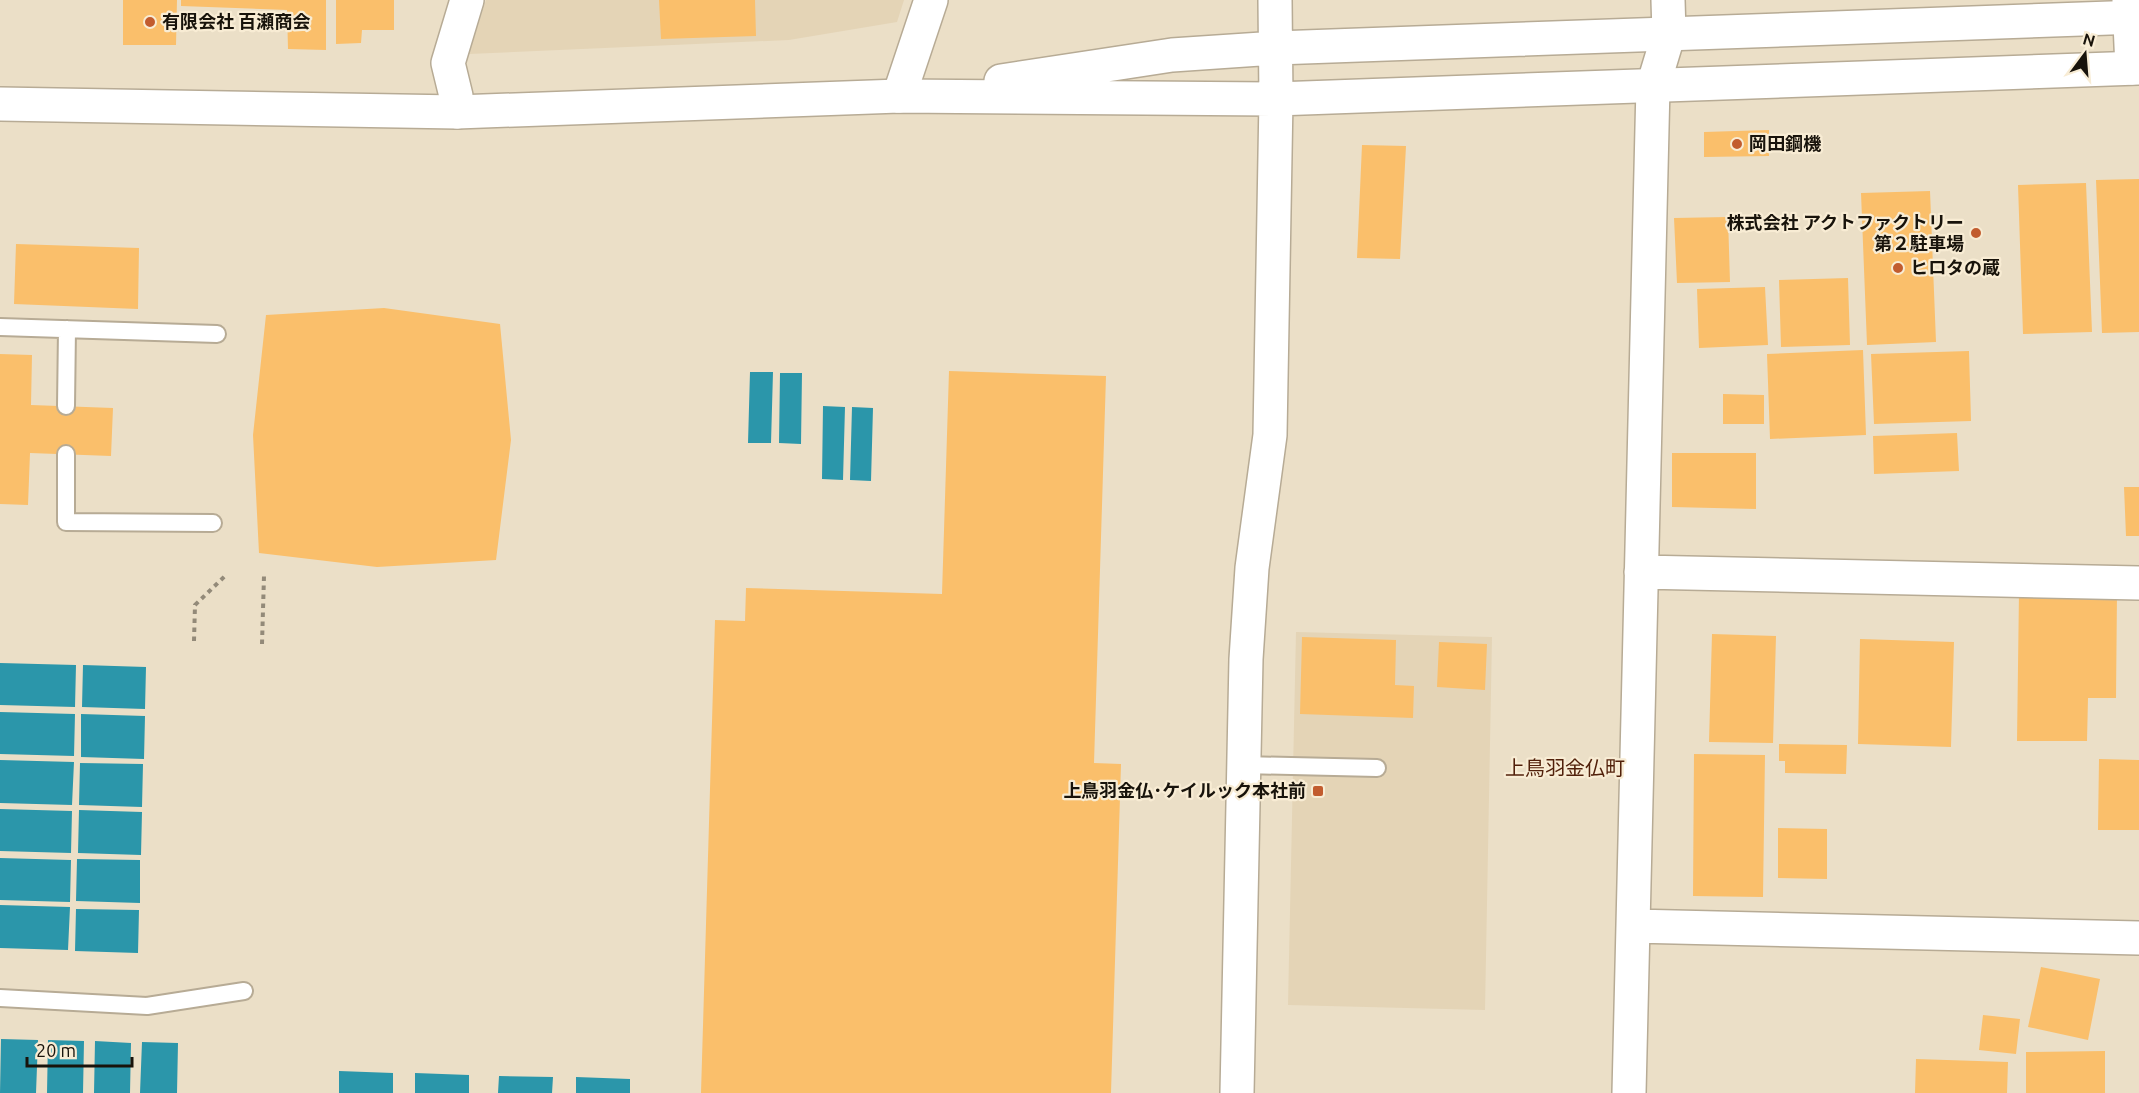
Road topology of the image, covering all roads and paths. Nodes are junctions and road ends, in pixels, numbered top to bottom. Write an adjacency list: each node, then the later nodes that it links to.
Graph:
1 (467, 0): 13 (street)
2 (931, 0): 10 (street)
3 (1275, 0): 7 (street)
4 (1668, 0): 6 (street)
5 (2133, 11): 6 (street); 8 (street)
6 (1669, 33): 7 (street); 9 (street)
7 (1276, 48): 10 (street); 11 (street)
8 (2135, 68): 9 (street)
9 (1653, 86): 11 (street); 20 (street)
10 (899, 96): 11 (street); 13 (street)
11 (1276, 99): 26 (street)
12 (0, 104): 13 (street)
13 (457, 112)
14 (0, 327): 15 (lane)
15 (67, 329): 16 (lane); 17 (lane)
16 (217, 334)
17 (66, 406)
18 (66, 454): 19 (lane)
19 (213, 523)
20 (1641, 572): 23 (street); 28 (street)
21 (226, 575): 24 (path)
22 (264, 576): 25 (path)
23 (2139, 583)
24 (194, 642)
25 (262, 644)
26 (1244, 765): 27 (lane); 32 (street)
27 (1377, 768)
28 (1633, 926): 29 (street); 33 (street)
29 (2139, 938)
30 (244, 991): 31 (lane)
31 (0, 998)
32 (1236, 1093)
33 (1629, 1093)

